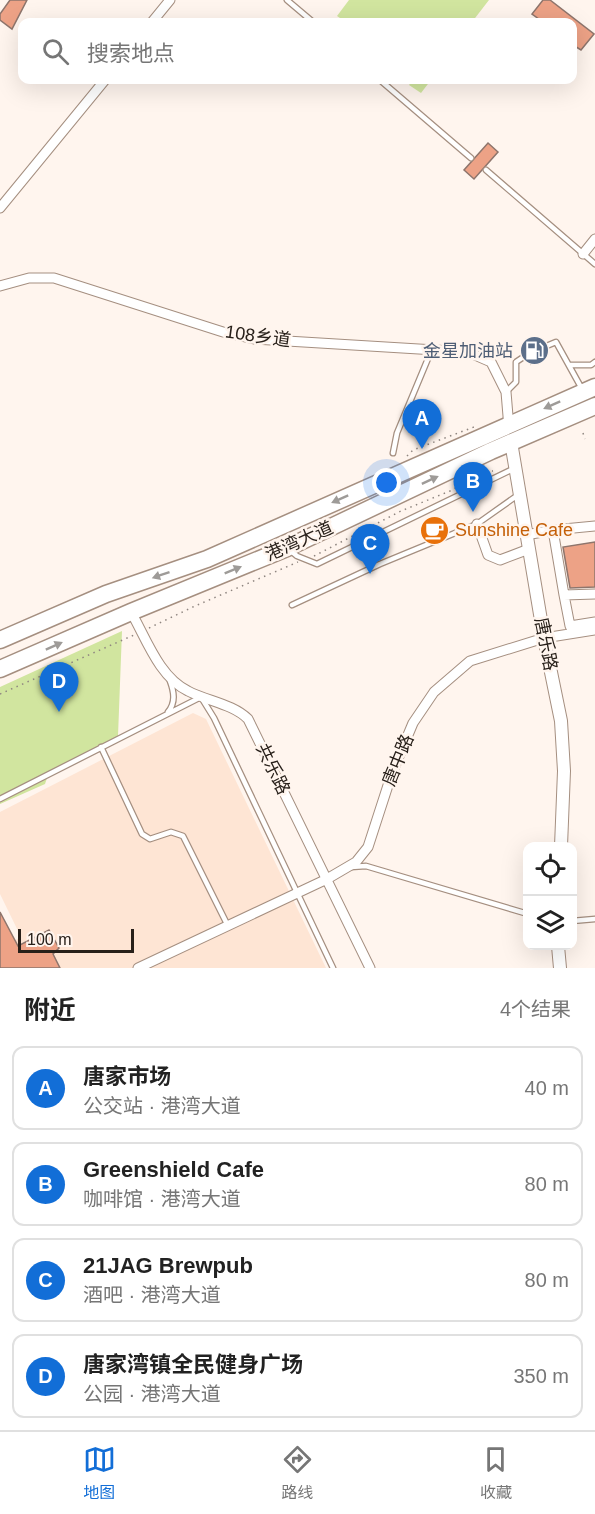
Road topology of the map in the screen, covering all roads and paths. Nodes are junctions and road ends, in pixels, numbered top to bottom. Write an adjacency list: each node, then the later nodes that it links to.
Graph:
1 (170, 0): 3 (street)
2 (287, 0): 4 (lane)
3 (155, 18)
4 (308, 18)
5 (102, 84): 9 (street)
6 (385, 84): 7 (lane)
7 (471, 158)
8 (486, 171): 11 (lane)
9 (0, 208)
10 (595, 239): 11 (street)
11 (583, 254): 12 (lane)
12 (595, 264)
13 (0, 286): 15 (street, 108乡道)
14 (544, 347): 18 (lane)
15 (432, 349): 20 (street, 108乡道); 26 (lane)
16 (525, 356): 20 (lane)
17 (595, 362): 18 (lane)
18 (569, 365): 19 (lane)
19 (589, 389): 22 (highway, 港湾大道, one-way to 22)
20 (506, 392): 22 (street)
21 (595, 406): 25 (highway, 港湾大道)
22 (509, 424): 25 (street); 45 (highway, 港湾大道, one-way to 45)
23 (583, 433): 24 (path)
24 (585, 439)
25 (511, 442): 27 (street, 唐乐路); 34 (highway, 港湾大道, one-way to 25)
26 (393, 453)
27 (515, 468): 29 (street, 唐乐路); 36 (lane)
28 (494, 471): 36 (path)
29 (520, 494): 30 (lane); 33 (street, 唐乐路)
30 (477, 525): 35 (street); 39 (lane)
31 (595, 526): 32 (street)
32 (553, 530): 33 (street); 38 (street)
33 (526, 535): 35 (street, 唐乐路)
34 (287, 548): 36 (lane); 40 (highway, 港湾大道, one-way to 34)
35 (529, 549): 44 (street, 唐乐路)
36 (305, 560): 43 (path)
37 (595, 594): 38 (street)
38 (564, 596): 41 (street)
39 (292, 605)
40 (130, 612): 43 (street, 共乐路); 46 (highway, 港湾大道, one-way to 40)
41 (595, 622)
42 (595, 630): 44 (street, 唐中路)
43 (142, 631): 47 (street, 共乐路); 48 (path)
44 (544, 638): 55 (street, 唐乐路); 56 (street, 唐中路)
45 (0, 640)
46 (0, 669)
47 (168, 676): 49 (street, 共乐路); 51 (lane)
48 (0, 694)
49 (201, 697): 50 (street, 共乐路); 51 (lane); 52 (lane)
50 (225, 706): 52 (lane); 57 (street, 共乐路)
51 (168, 712): 53 (lane)
52 (214, 718): 58 (lane)
53 (101, 747): 54 (lane); 62 (lane)
54 (0, 800)
55 (561, 842)
56 (349, 867): 57 (street, 唐中路); 59 (lane)
57 (327, 879): 58 (street, 唐中路); 66 (street, 共乐路)
58 (297, 892): 62 (street, 唐中路); 65 (lane)
59 (523, 913)
60 (595, 919): 61 (lane)
61 (577, 921)
62 (227, 924): 64 (street, 唐中路)
63 (558, 950): 67 (street)
64 (142, 967)
65 (333, 968)
66 (369, 968)
67 (560, 968)

